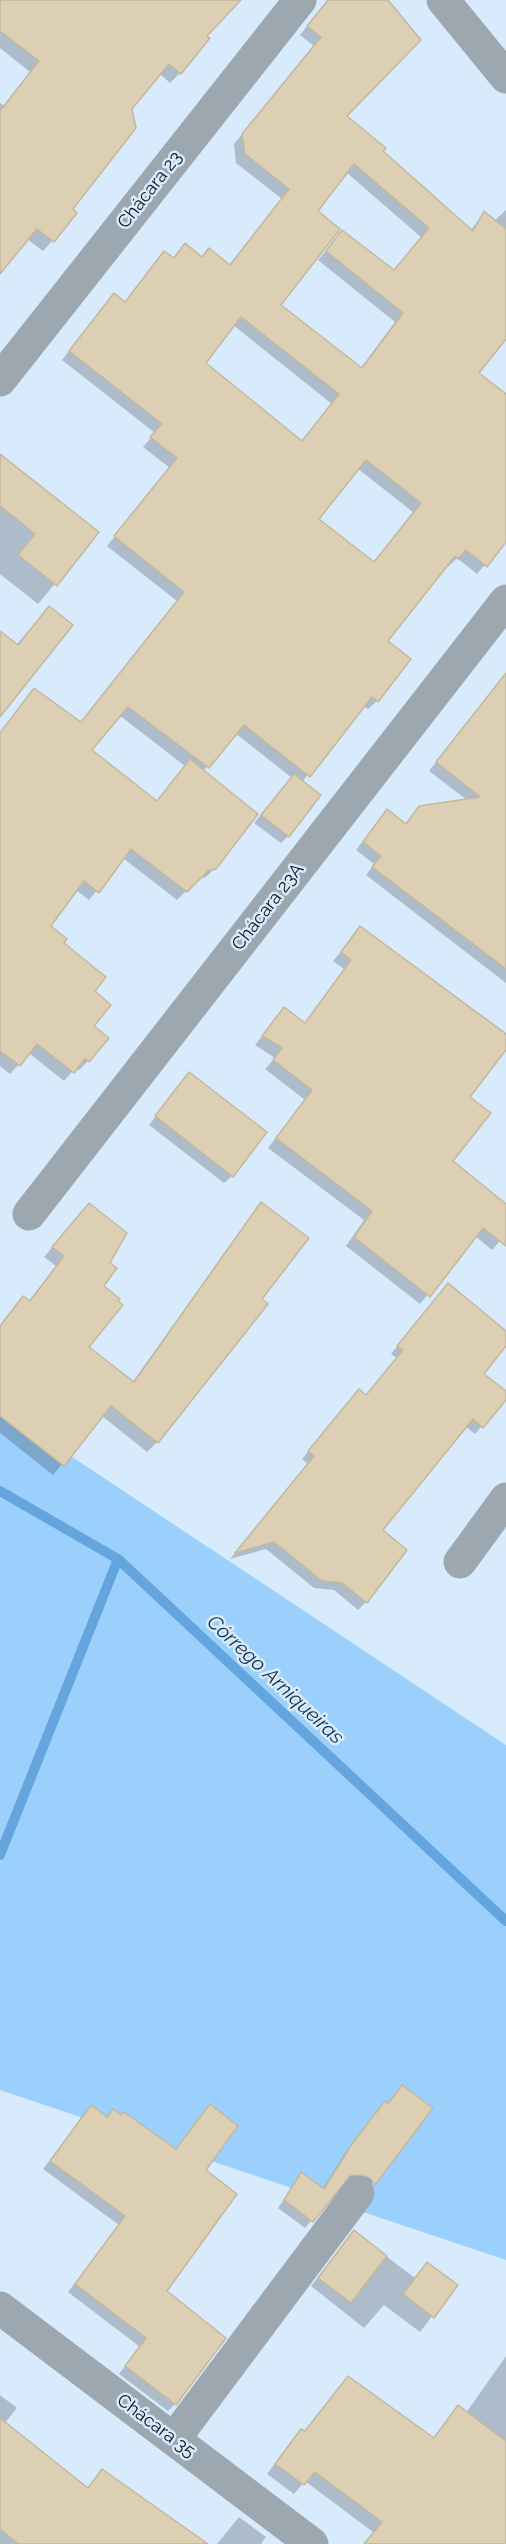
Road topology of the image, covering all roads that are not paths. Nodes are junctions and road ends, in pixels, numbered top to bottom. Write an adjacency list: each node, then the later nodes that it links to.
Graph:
1 (300, 0): 4 (street, Chácara 23)
2 (443, 0): 3 (street)
3 (506, 78)
4 (0, 380)
5 (506, 601): 6 (street, Chácara 23A)
6 (29, 1214)
7 (506, 1499): 8 (street)
8 (460, 1562)
9 (358, 2193): 11 (street)
10 (0, 2308): 11 (street, Chácara 35)
11 (174, 2439): 12 (street, Chácara 35)
12 (312, 2544)

